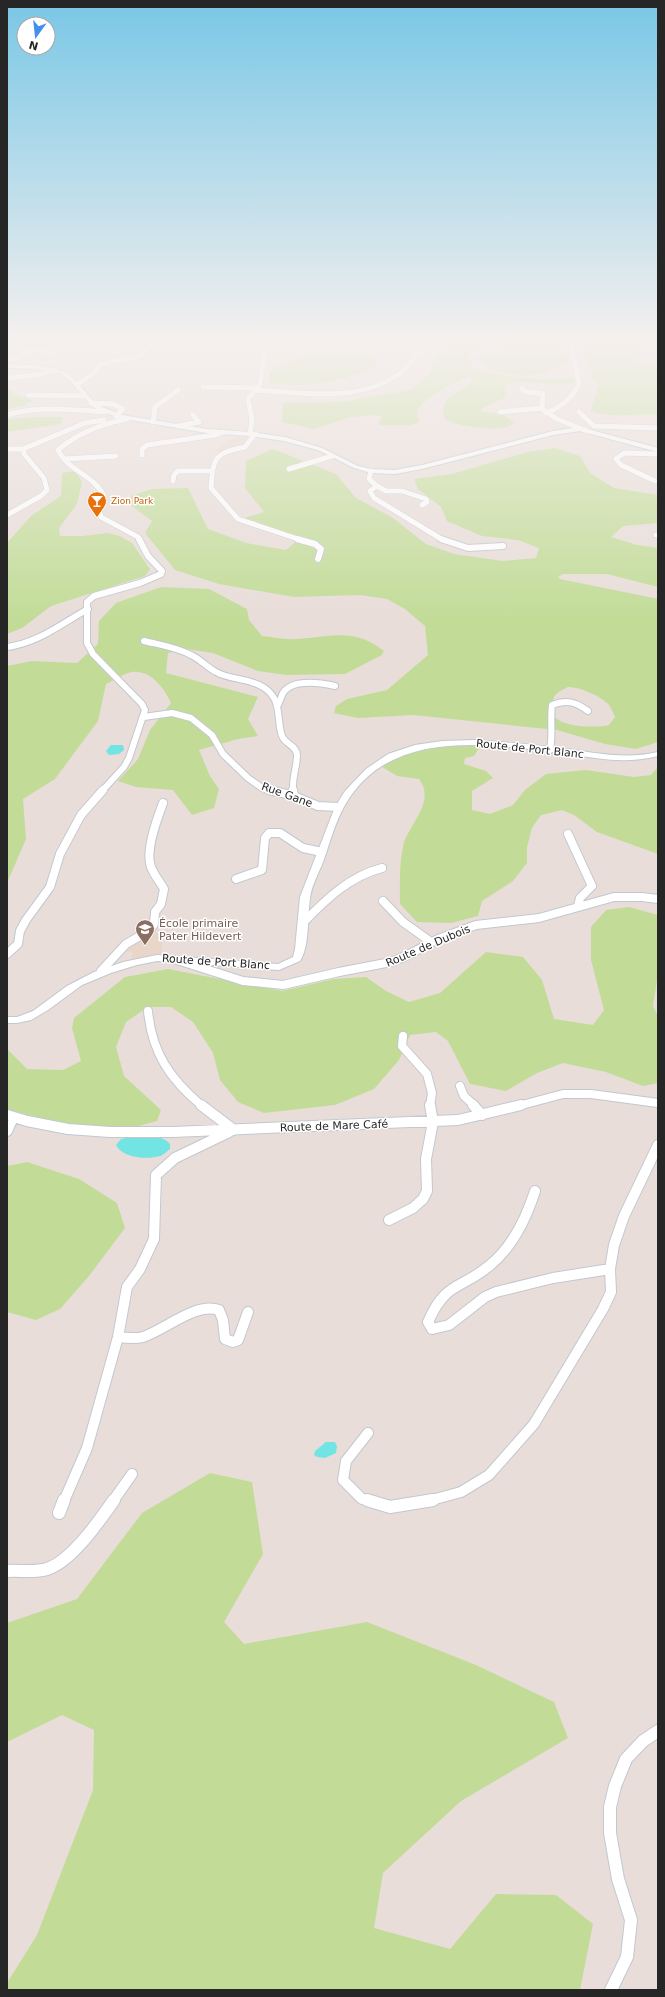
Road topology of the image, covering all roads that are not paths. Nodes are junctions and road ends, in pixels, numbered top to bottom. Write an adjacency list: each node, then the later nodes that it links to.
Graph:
1 (63, 432): 8 (street)
2 (86, 432): 15 (street)
3 (223, 432): 13 (street)
4 (226, 432): 7 (street)
5 (557, 432): 18 (street)
6 (600, 432): 10 (street)
7 (252, 434): 14 (street); 17 (street)
8 (23, 449): 9 (street); 23 (street)
9 (7, 450)
10 (658, 450)
11 (658, 454): 20 (street)
12 (116, 456): 15 (street)
13 (142, 456)
14 (332, 456): 16 (street); 18 (street)
15 (64, 459): 26 (street)
16 (289, 469)
17 (212, 471): 19 (street); 25 (street)
18 (371, 471): 21 (street)
19 (173, 481)
20 (655, 481)
21 (377, 486): 22 (street); 24 (street)
22 (422, 505)
23 (7, 515)
24 (503, 546)
25 (318, 559)
26 (88, 609): 28 (street); 32 (street)
27 (144, 641): 30 (street)
28 (7, 648)
29 (335, 686): 30 (street)
30 (278, 705): 35 (street)
31 (588, 711): 33 (street)
32 (144, 717): 35 (street, Rue Gane); 47 (street)
33 (550, 750): 34 (street, Route de Port Blanc); 37 (street, Route de Port Blanc)
34 (658, 754)
35 (294, 796): 37 (street, Rue Gane)
36 (163, 804): 49 (street)
37 (339, 807): 39 (street, Route de Port Blanc)
38 (568, 834): 44 (street)
39 (322, 852): 41 (street); 45 (street, Route de Port Blanc)
40 (382, 868): 45 (street)
41 (236, 879)
42 (658, 899): 44 (street, Route de Dubois)
43 (383, 901): 46 (street)
44 (578, 906): 46 (street, Route de Dubois)
45 (303, 923): 48 (street, Route de Port Blanc)
46 (431, 942): 48 (street, Route de Dubois)
47 (7, 954)
48 (175, 959): 49 (street, Route de Port Blanc)
49 (101, 972): 51 (street, Route de Port Blanc)
50 (148, 1011): 58 (street)
51 (7, 1020)
52 (403, 1036): 57 (street)
53 (460, 1086): 55 (street)
54 (658, 1103): 55 (street, Route de Mare Café)
55 (482, 1115): 57 (street, Route de Mare Café)
56 (10, 1116): 58 (street, Route de Mare Café); 59 (street)
57 (433, 1122): 58 (street, Route de Mare Café); 62 (street)
58 (234, 1130): 65 (street)
59 (7, 1131)
60 (658, 1145): 63 (street)
61 (535, 1191): 63 (street)
62 (389, 1220)
63 (610, 1269): 66 (street)
64 (248, 1312): 65 (street)
65 (118, 1337): 68 (street)
66 (368, 1433)
67 (132, 1474): 69 (street)
68 (59, 1513)
69 (7, 1571)
70 (658, 1731): 71 (street)
71 (611, 1990)

